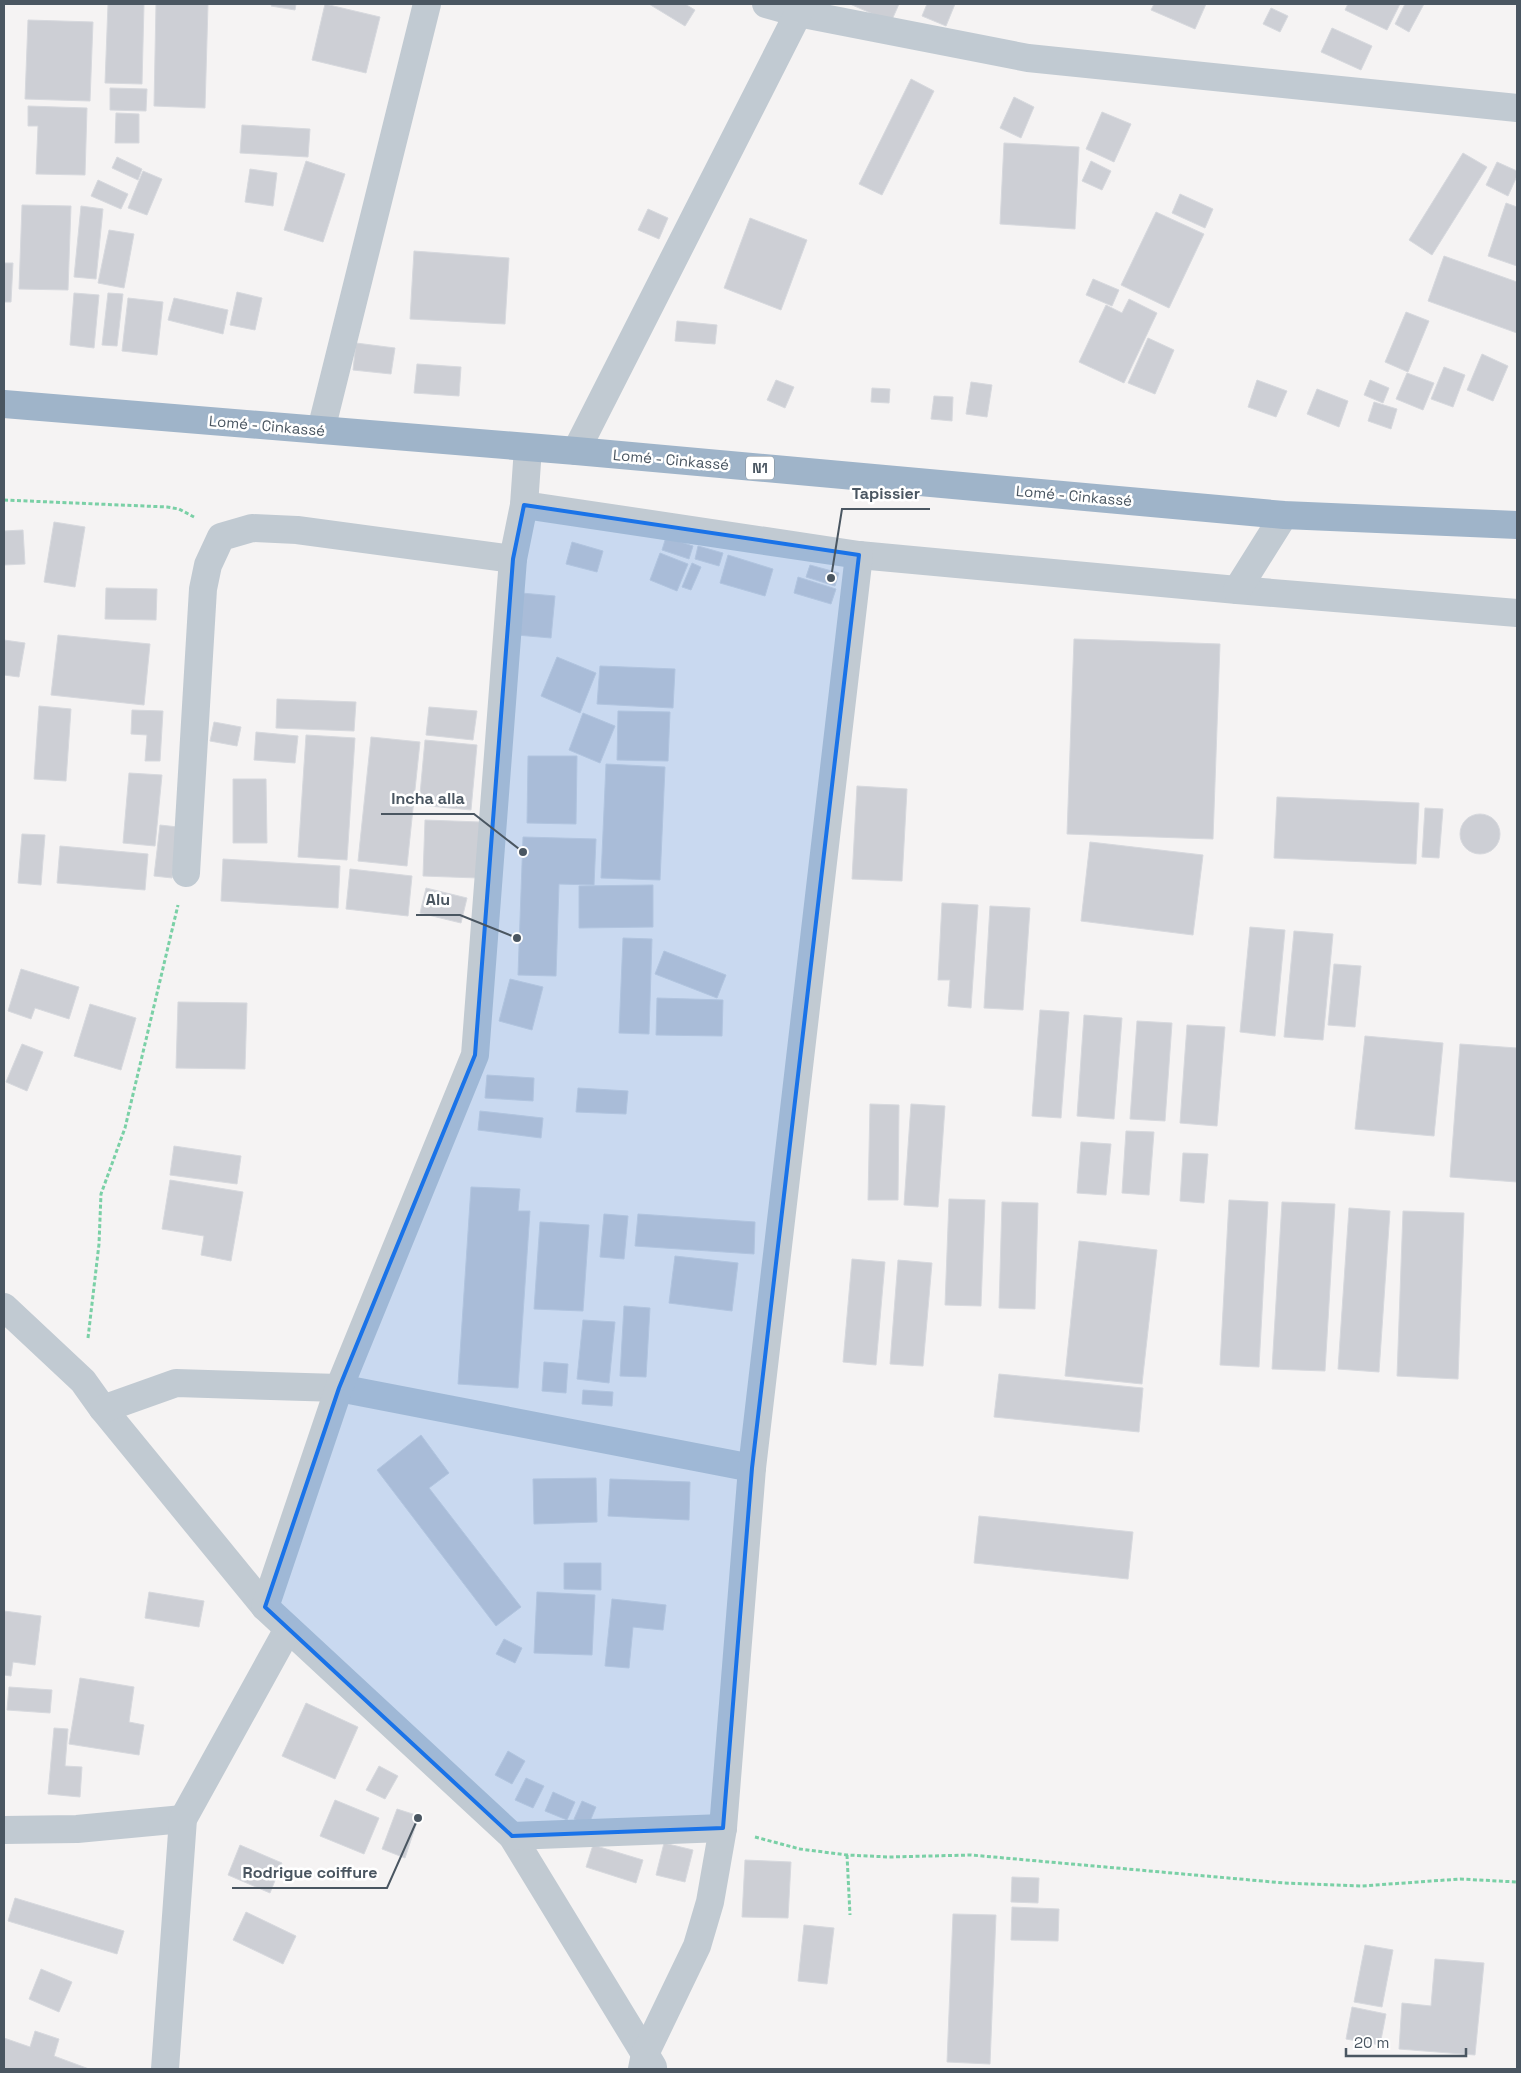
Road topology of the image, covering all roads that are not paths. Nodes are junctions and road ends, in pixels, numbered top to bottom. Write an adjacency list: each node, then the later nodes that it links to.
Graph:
1 (427, 4): 6 (street)
2 (766, 4): 3 (street)
3 (800, 9): 4 (street); 8 (street)
4 (1517, 108)
5 (4, 404): 6 (highway, Lomé - Cinkassé / N1)
6 (321, 430): 7 (highway, Lomé - Cinkassé / N1)
7 (528, 448): 8 (highway, Lomé - Cinkassé / N1); 9 (street)
8 (576, 451): 10 (highway, Lomé - Cinkassé / N1)
9 (524, 505): 12 (street); 13 (street)
10 (1284, 516): 11 (highway, Lomé - Cinkassé / N1); 14 (street)
11 (1517, 525)
12 (859, 555): 14 (street); 20 (street)
13 (513, 559): 16 (street); 18 (street)
14 (1237, 590): 15 (street)
15 (1517, 613)
16 (186, 873)
17 (4, 1307): 19 (street)
18 (340, 1388): 19 (street); 20 (street); 21 (street)
19 (103, 1408): 21 (street)
20 (752, 1468): 24 (street)
21 (265, 1607): 22 (street)
22 (288, 1630): 23 (street); 26 (street)
23 (183, 1819): 25 (street); 28 (street)
24 (724, 1828): 26 (street); 27 (street)
25 (4, 1830)
26 (512, 1836): 27 (street)
27 (647, 2064)
28 (165, 2069)

